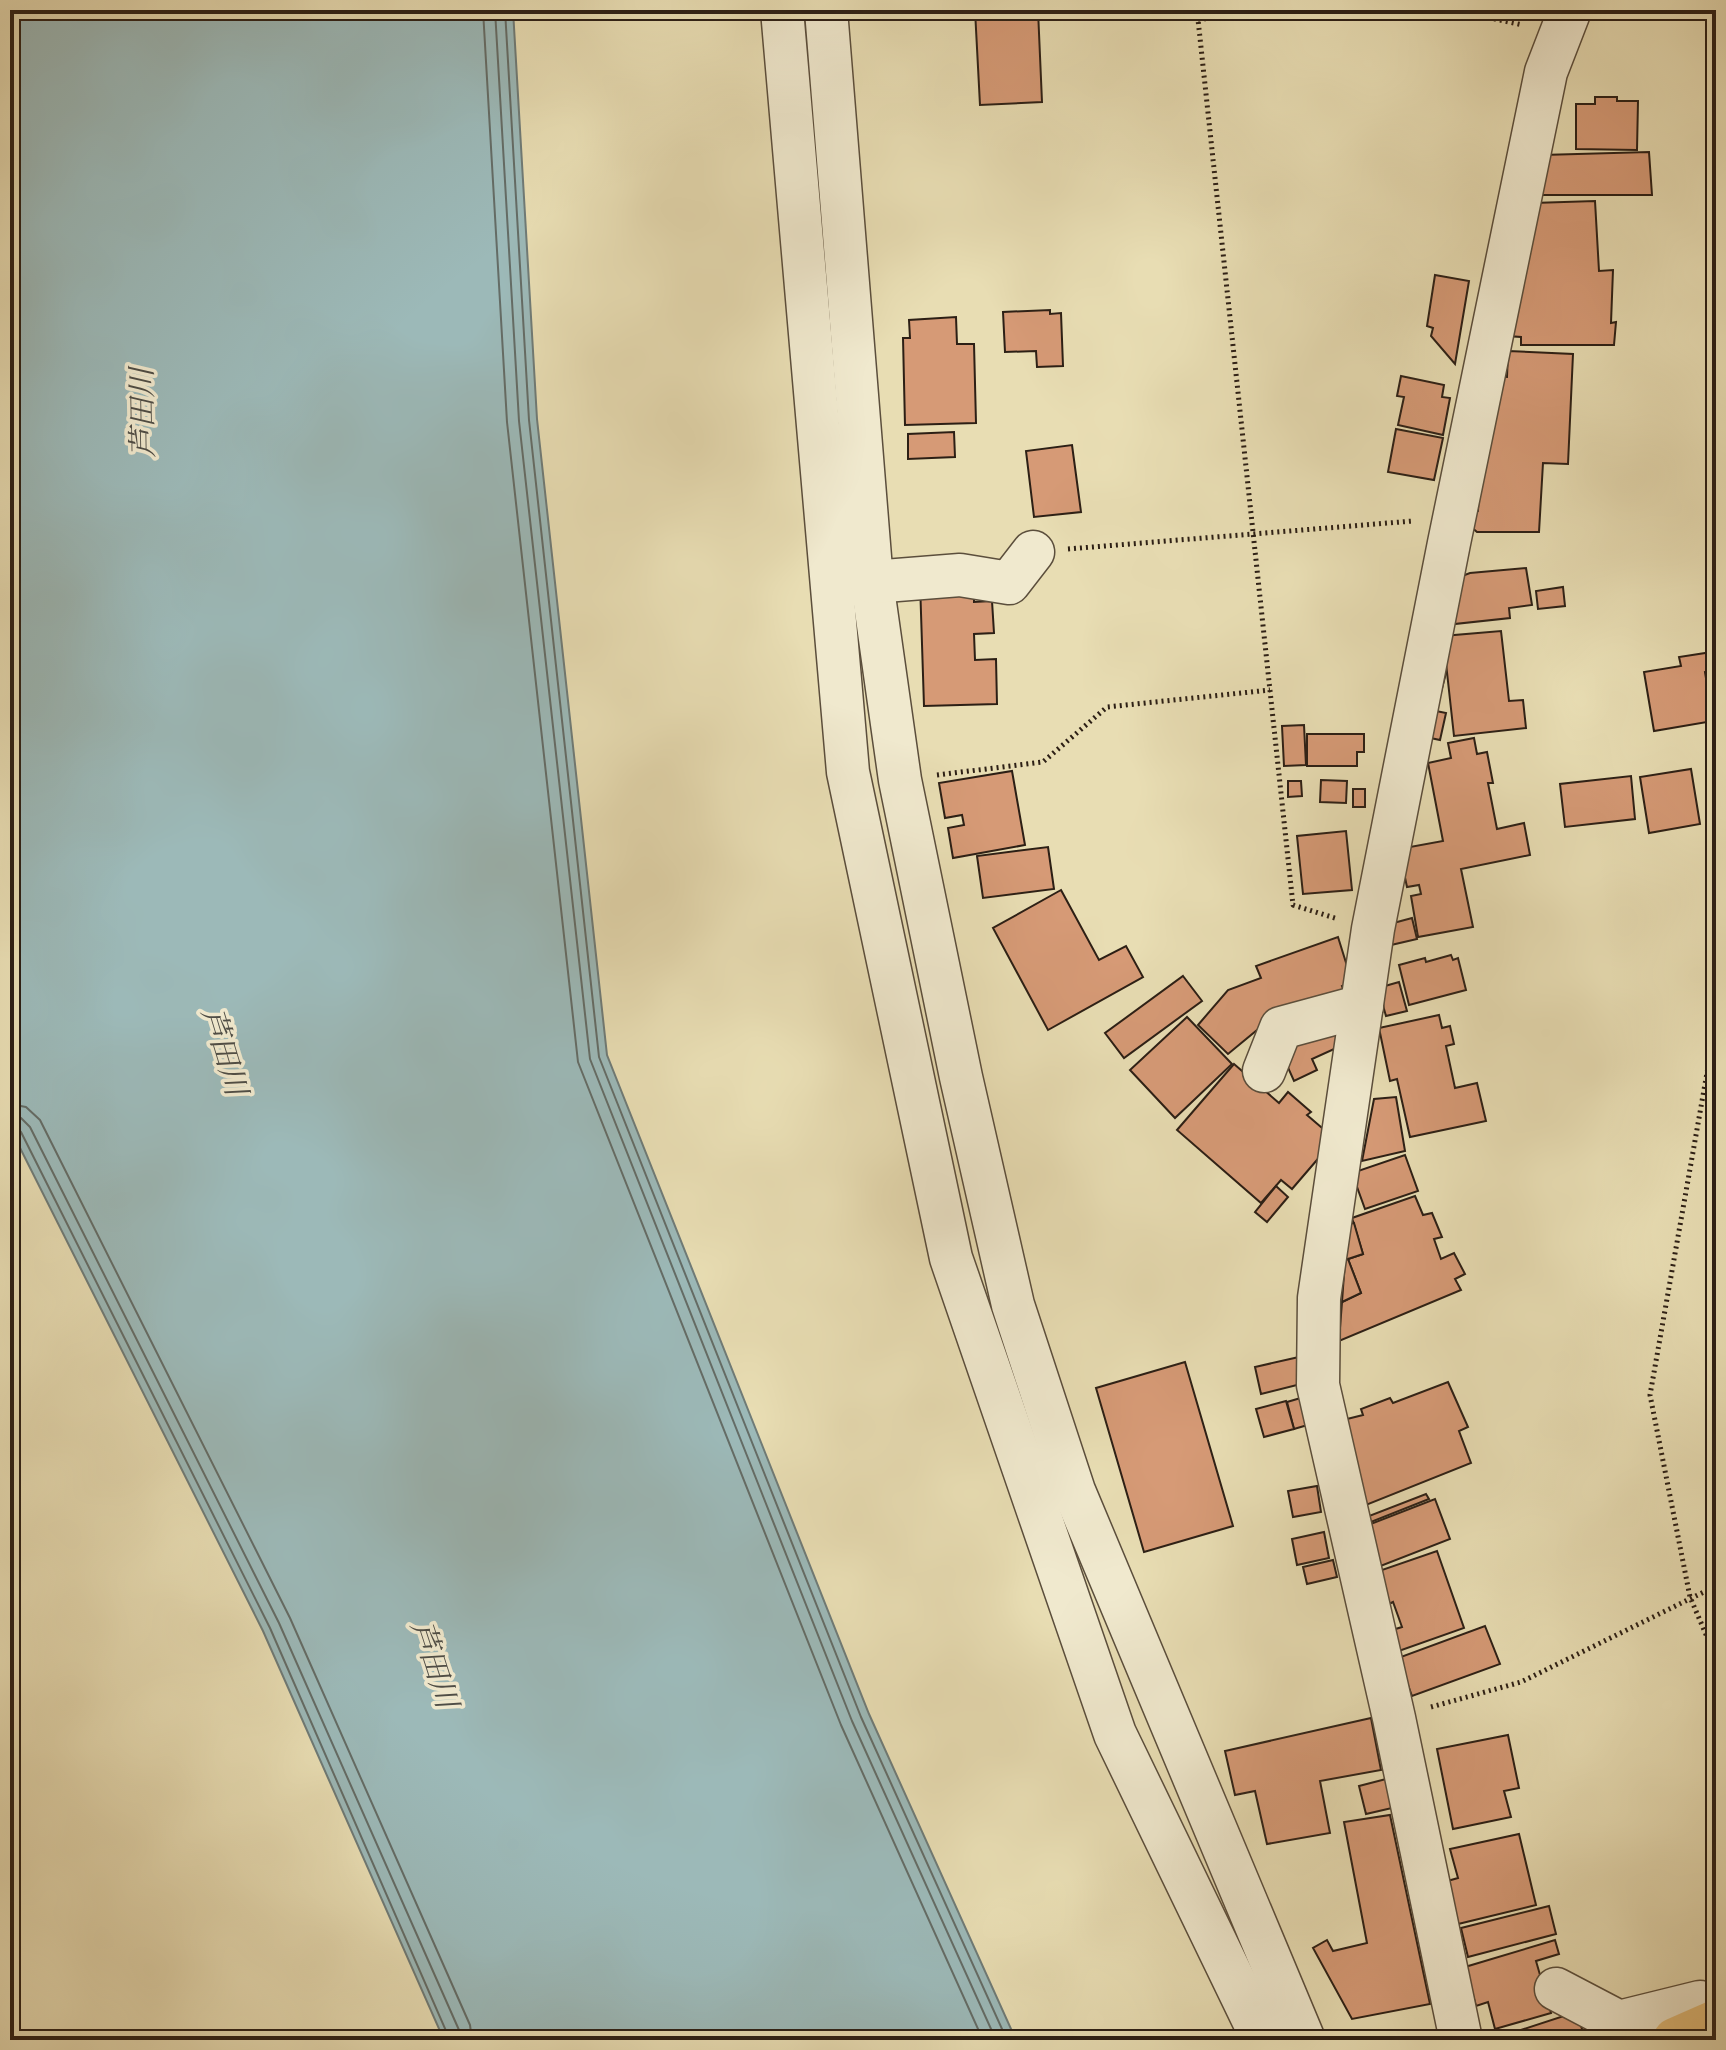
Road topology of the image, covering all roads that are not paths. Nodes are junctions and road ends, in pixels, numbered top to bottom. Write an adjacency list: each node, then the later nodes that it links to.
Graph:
1 (782, 10): 7 (street)
2 (826, 10): 5 (street)
3 (1566, 22): 8 (street)
4 (1033, 552): 5 (street)
5 (872, 582): 6 (street)
6 (900, 780): 7 (street); 13 (street)
7 (870, 874): 12 (street)
8 (1362, 1006): 9 (street); 14 (street)
9 (1264, 1071)
10 (1556, 1989): 11 (street)
11 (1715, 2022): 15 (main road)
12 (1263, 2040)
13 (1304, 2040)
14 (1461, 2040)
15 (1675, 2040)

